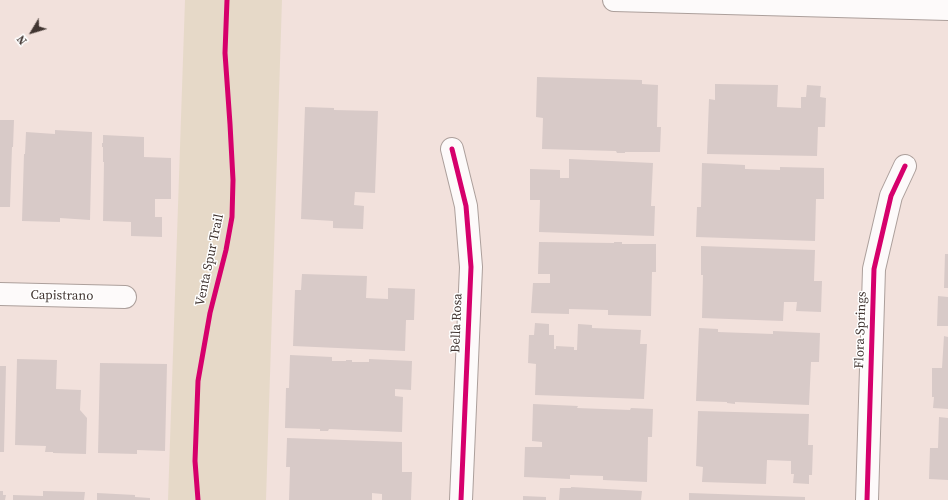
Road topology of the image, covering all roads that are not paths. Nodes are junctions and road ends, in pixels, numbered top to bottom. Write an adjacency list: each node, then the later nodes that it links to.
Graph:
1 (614, 0): 2 (street)
2 (948, 9)
3 (452, 149): 7 (street, Bella Rosa)
4 (905, 166): 8 (street, Flora Springs)
5 (0, 294): 6 (street, Capistrano)
6 (125, 297)
7 (461, 500)
8 (867, 500)

